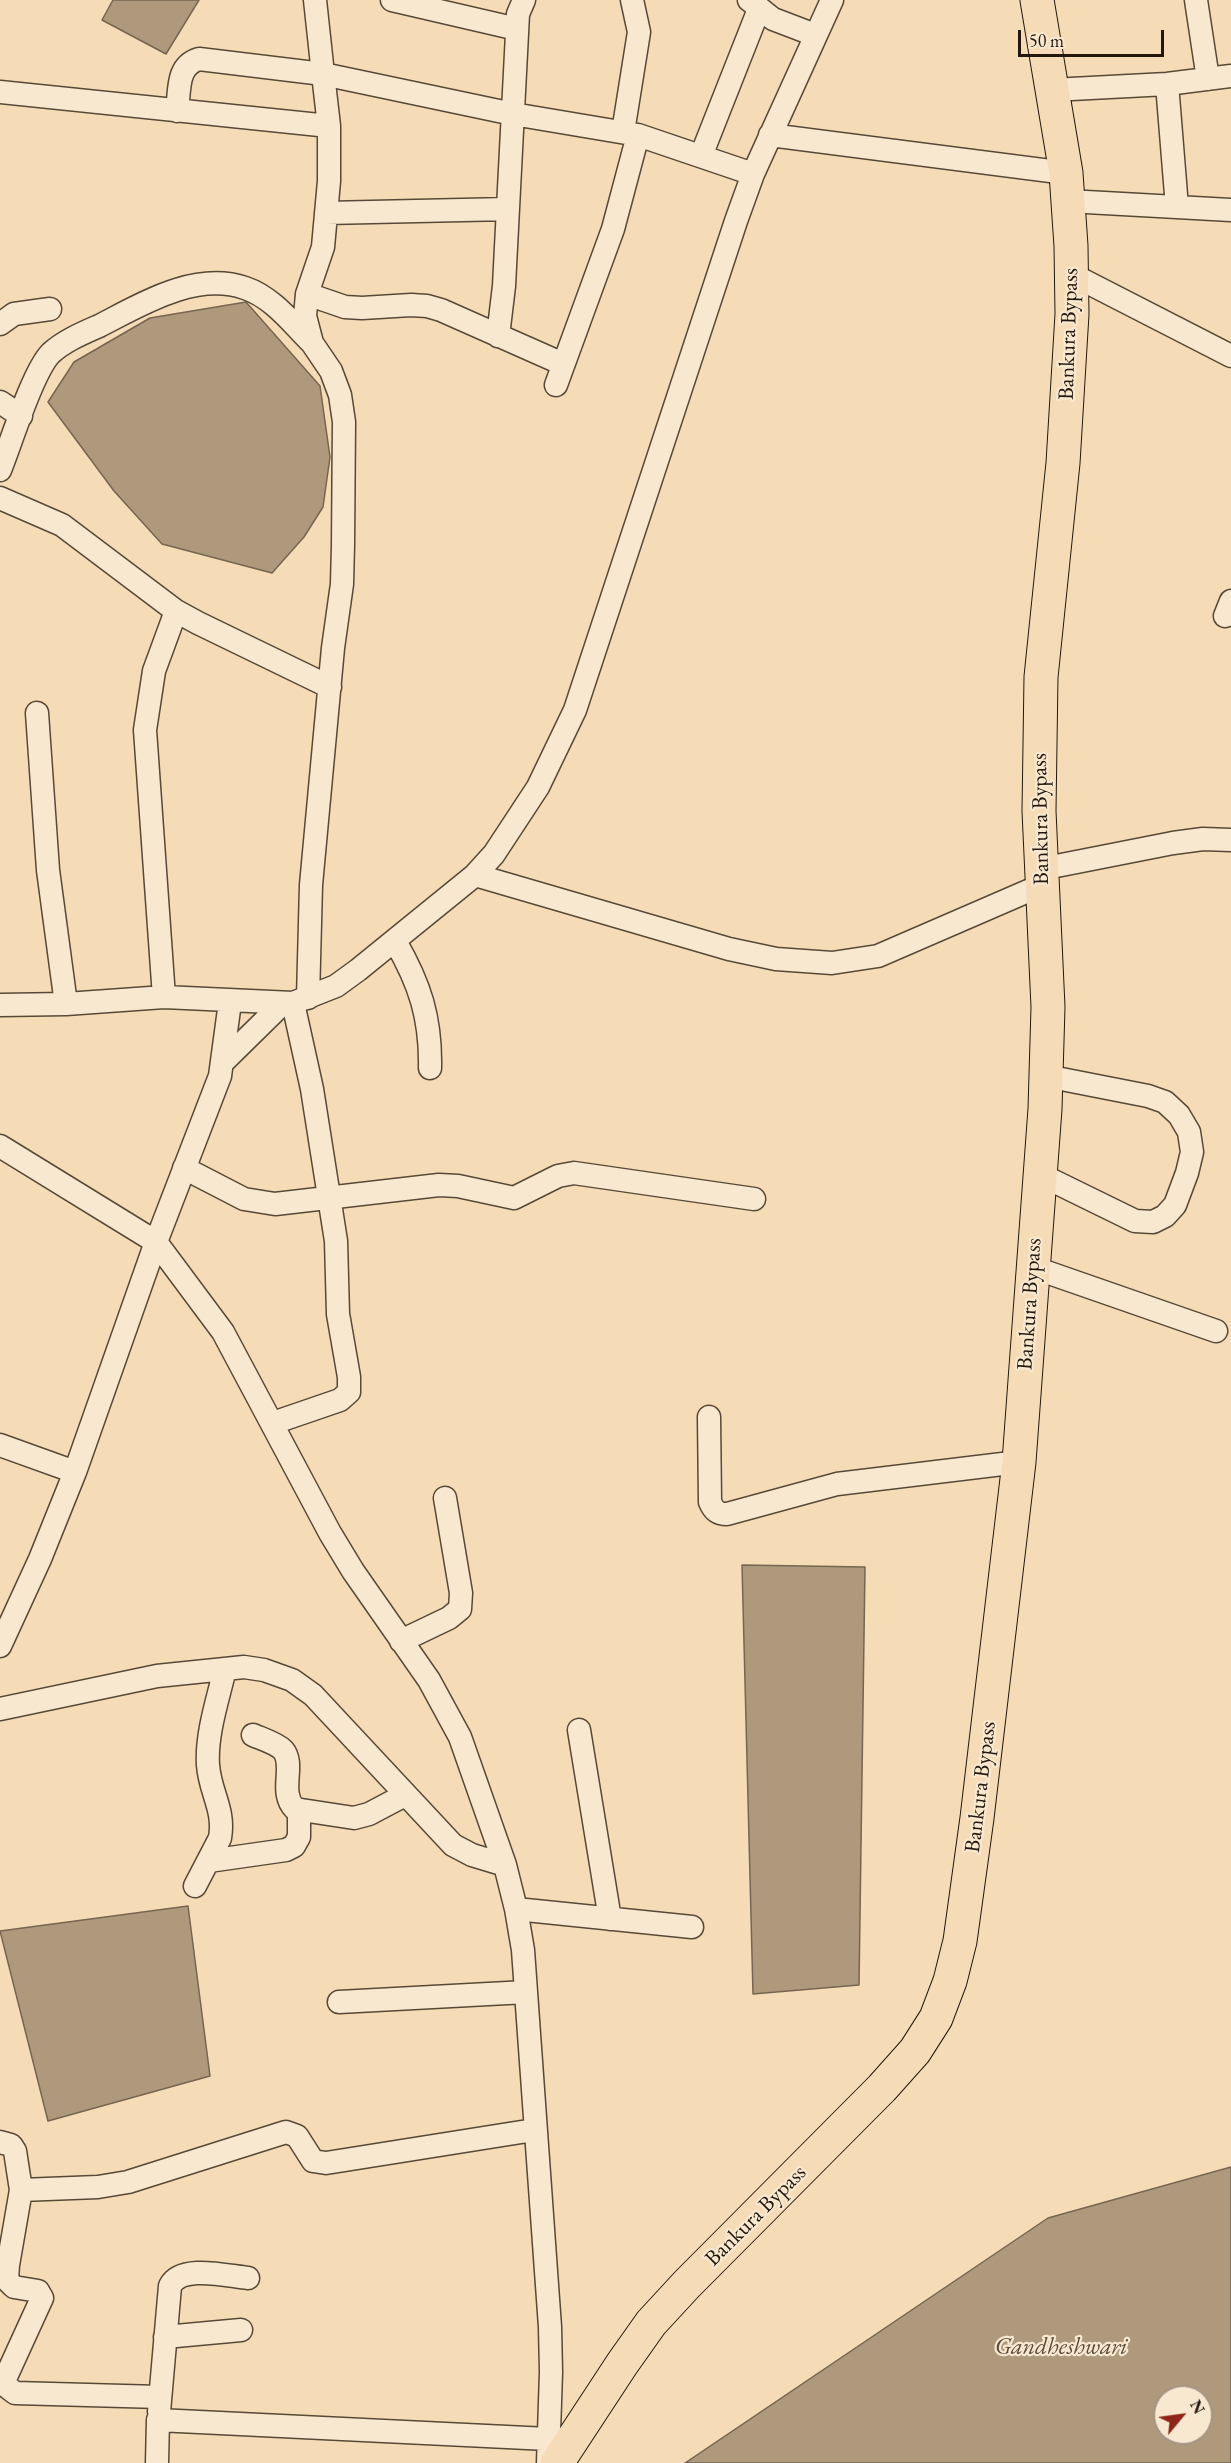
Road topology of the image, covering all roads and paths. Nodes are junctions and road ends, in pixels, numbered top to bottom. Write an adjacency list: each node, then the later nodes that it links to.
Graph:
1 (315, 0): 11 (street)
2 (392, 0): 9 (street)
3 (524, 0): 9 (street)
4 (632, 0): 20 (street)
5 (832, 0): 10 (street)
6 (1037, 0): 15 (highway, Bankura Bypass)
7 (1196, 0): 13 (street)
8 (754, 5): 10 (street); 22 (street)
9 (517, 29): 18 (street)
10 (815, 35): 21 (street)
11 (323, 74): 17 (street); 18 (street); 19 (street)
12 (1231, 76): 13 (street)
13 (1208, 79): 14 (street)
14 (1167, 84): 15 (street); 25 (street)
15 (1052, 90): 24 (highway, Bankura Bypass)
16 (0, 92): 17 (street)
17 (177, 111): 19 (street)
18 (513, 114): 20 (street); 26 (street)
19 (329, 126): 28 (street)
20 (631, 134): 22 (street); 33 (street)
21 (770, 135): 23 (street); 24 (street)
22 (701, 156): 23 (street)
23 (753, 174): 44 (street)
24 (1067, 187): 25 (street); 29 (highway, Bankura Bypass)
25 (1177, 207): 27 (street)
26 (508, 208): 28 (street); 33 (street)
27 (1231, 210)
28 (326, 213): 30 (street)
29 (1071, 274): 35 (street); 45 (highway, Bankura Bypass)
30 (307, 294): 33 (street); 34 (street)
31 (50, 309): 32 (street)
32 (0, 324)
33 (498, 336)
34 (312, 343): 37 (street); 41 (street)
35 (1231, 356)
36 (0, 402): 37 (street)
37 (21, 416): 38 (street)
38 (0, 470)
39 (0, 498): 40 (street)
40 (176, 611): 41 (street); 47 (street)
41 (330, 687): 48 (street)
42 (37, 713): 50 (street)
43 (1231, 840): 45 (street)
44 (475, 875): 45 (street); 46 (street)
45 (1041, 877): 54 (highway, Bankura Bypass)
46 (395, 941): 48 (street); 53 (street)
47 (164, 997): 49 (street); 50 (street)
48 (295, 1001): 49 (street); 52 (street); 58 (street)
49 (230, 1002): 52 (street)
50 (66, 1004): 51 (street)
51 (0, 1005)
52 (222, 1063): 56 (street)
53 (430, 1068)
54 (1046, 1076): 57 (highway, Bankura Bypass); 57 (street)
55 (0, 1146): 60 (street)
56 (184, 1168): 58 (street); 60 (street)
57 (1039, 1174): 61 (highway, Bankura Bypass)
58 (329, 1197): 59 (street); 64 (street)
59 (754, 1198)
60 (156, 1242): 64 (street); 67 (street)
61 (1032, 1267): 62 (street); 66 (highway, Bankura Bypass)
62 (1216, 1331)
63 (710, 1417): 66 (street)
64 (273, 1423): 69 (street)
65 (0, 1445): 67 (street)
66 (1019, 1462): 94 (highway, Bankura Bypass)
67 (75, 1472): 70 (street)
68 (445, 1498): 69 (street)
69 (401, 1641): 78 (street)
70 (0, 1646)
71 (225, 1669): 72 (street); 75 (street); 77 (street)
72 (0, 1709)
73 (579, 1730): 81 (street)
74 (253, 1735): 76 (street)
75 (405, 1795): 76 (street); 78 (street)
76 (299, 1810): 77 (street)
77 (209, 1861): 79 (street)
78 (505, 1865): 80 (street)
79 (195, 1886)
80 (516, 1909): 81 (street); 83 (street)
81 (609, 1919): 82 (street)
82 (692, 1927)
83 (526, 1992): 84 (street); 85 (street)
84 (339, 2002)
85 (534, 2130): 87 (street); 94 (street)
86 (0, 2142): 87 (street)
87 (21, 2190): 91 (street)
88 (248, 2278): 90 (street)
89 (241, 2330): 90 (street)
90 (165, 2337): 92 (street)
91 (3, 2382): 92 (street)
92 (160, 2397): 93 (street)
93 (158, 2420): 94 (street); 95 (street)
94 (553, 2451): 96 (street)
95 (157, 2463)
96 (548, 2463)

